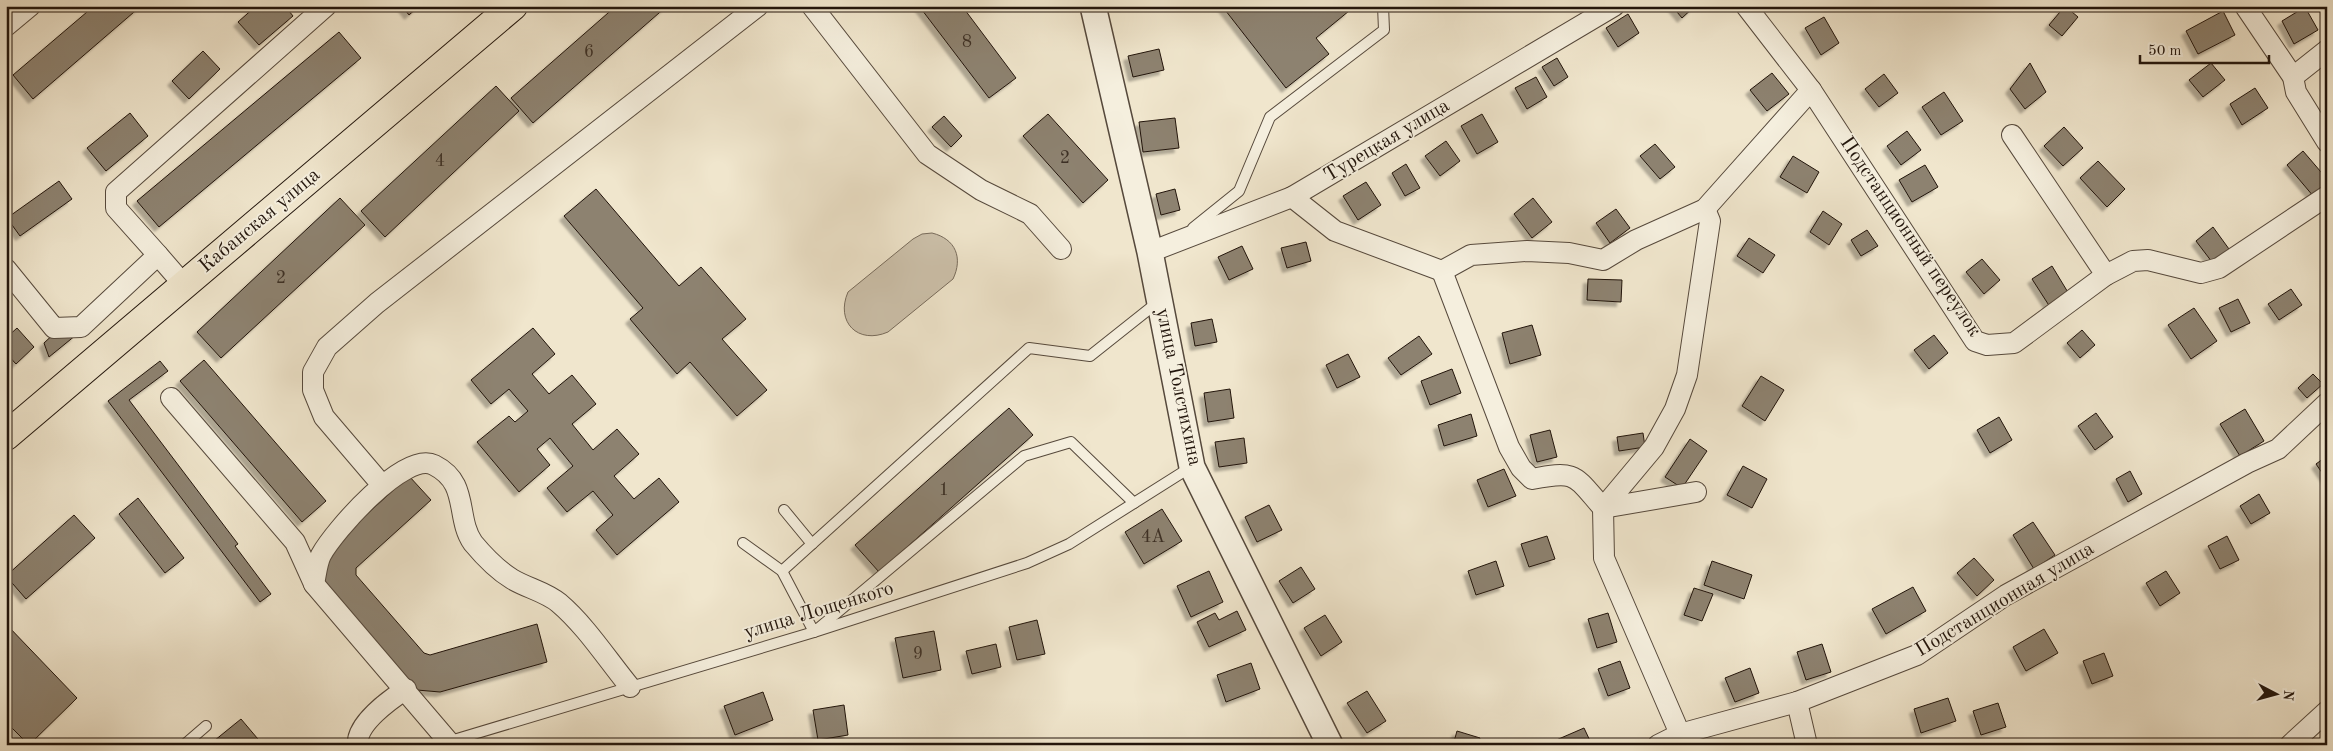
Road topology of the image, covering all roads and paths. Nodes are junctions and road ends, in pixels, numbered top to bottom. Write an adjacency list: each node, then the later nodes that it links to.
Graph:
1 (30, 6): 11 (street)
2 (326, 6): 23 (street)
3 (513, 6): 27 (main road, Кабанская улица)
4 (758, 6): 33 (street)
5 (812, 6): 21 (street)
6 (1093, 6): 22 (street, улица Толстихина)
7 (1383, 6): 20 (lane)
8 (1614, 6): 18 (street, Турецкая улица)
9 (1746, 6): 14 (street, Подстанционный переулок)
10 (2245, 6): 13 (street)
11 (6, 26)
12 (2327, 50): 13 (street)
13 (2293, 77): 16 (street)
14 (1811, 90): 19 (street); 26 (street, Подстанционный переулок)
15 (2012, 135): 26 (street)
16 (2327, 142)
17 (2327, 196): 26 (street, Подстанционный переулок)
18 (1292, 197): 20 (street, Турецкая улица); 25 (street)
19 (1705, 209): 25 (street); 36 (street)
20 (1177, 242): 22 (street, Турецкая улица)
21 (1061, 250)
22 (1150, 252): 28 (street, улица Толстихина)
23 (158, 255): 24 (street); 27 (street)
24 (6, 269)
25 (1442, 271): 36 (street)
26 (2106, 275)
27 (184, 285): 31 (main road, Кабанская улица)
28 (1160, 301): 32 (street, улица Толстихина); 39 (lane)
29 (171, 398): 41 (street)
30 (2327, 403): 45 (street, Подстанционная улица)
31 (6, 436)
32 (1192, 467): 35 (lane, улица Лощенкого); 52 (street, улица Толстихина)
33 (382, 485): 41 (street); 43 (street)
34 (1696, 492): 36 (street)
35 (1134, 503): 42 (lane, улица Лощенкого); 42 (lane)
36 (1603, 508): 48 (street)
37 (784, 510): 39 (lane)
38 (743, 543): 40 (lane)
39 (812, 544): 40 (lane)
40 (782, 571): 42 (lane)
41 (314, 584): 44 (street)
42 (814, 632): 43 (lane, улица Лощенкого)
43 (630, 687): 49 (lane, улица Лощенкого)
44 (406, 689): 49 (street); 51 (street)
45 (1797, 702): 48 (street, Подстанционная улица); 54 (street)
46 (2327, 711): 55 (street)
47 (206, 726): 50 (lane)
48 (1680, 734): 53 (street, Подстанционная улица)
49 (443, 743)
50 (184, 745)
51 (358, 745)
52 (1330, 745)
53 (1658, 745)
54 (1807, 745)
55 (2290, 745)

